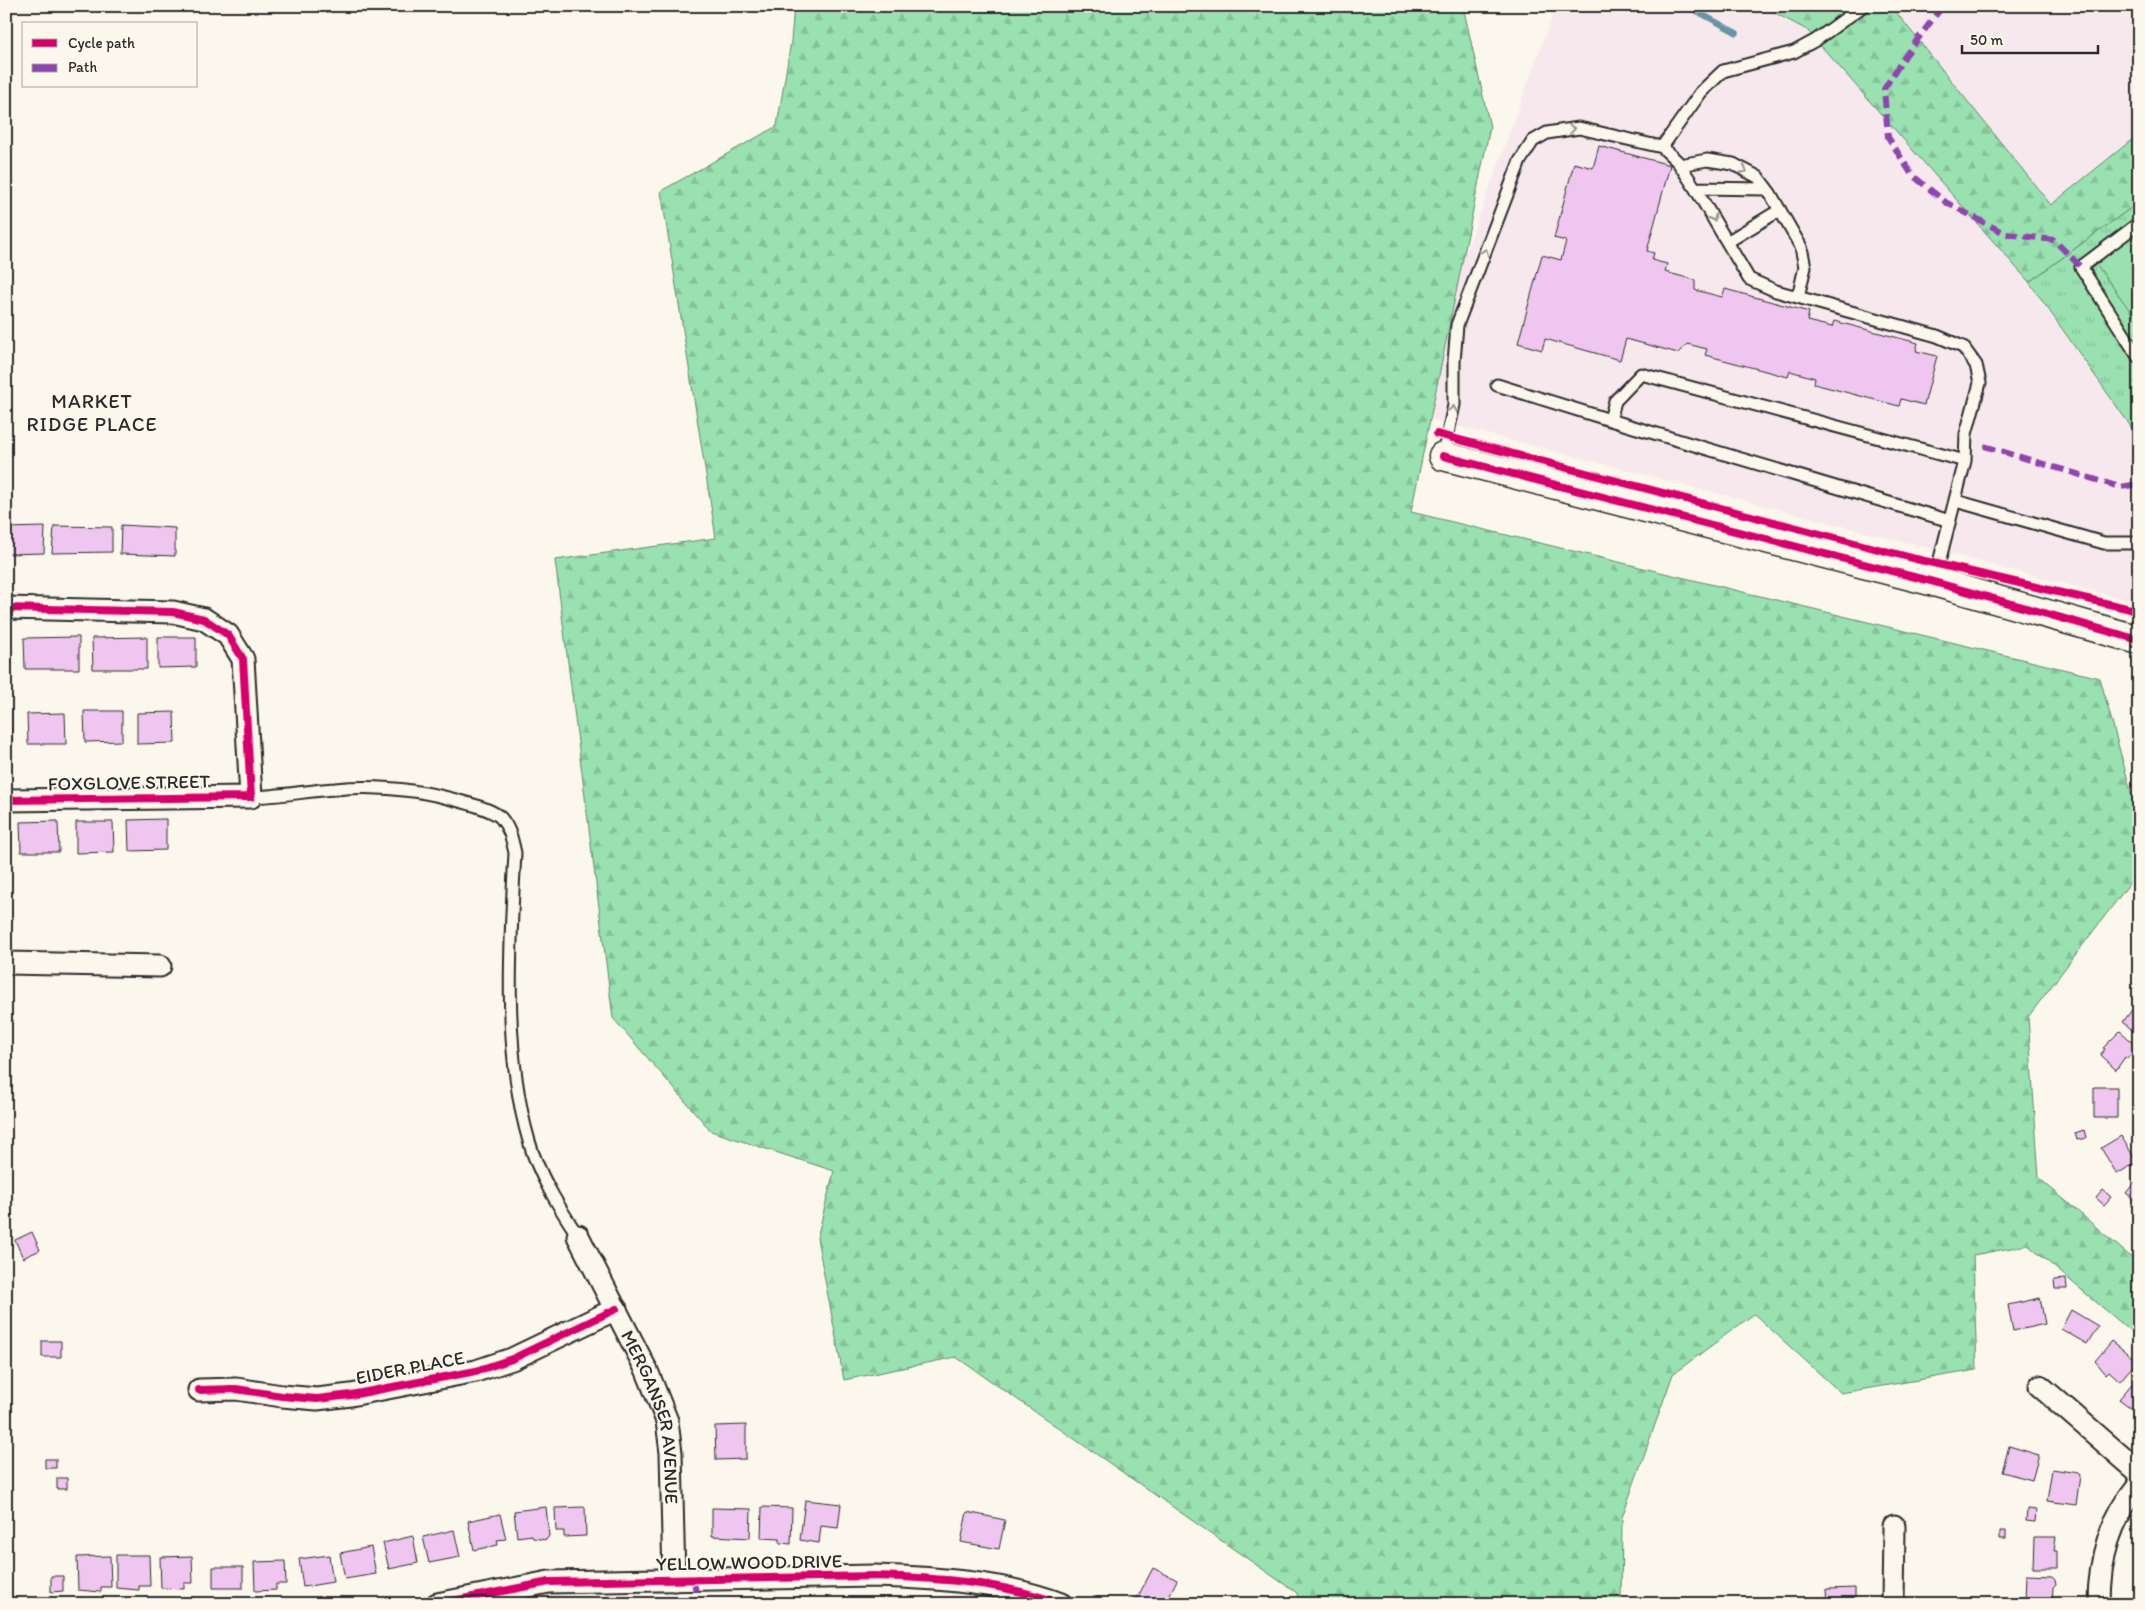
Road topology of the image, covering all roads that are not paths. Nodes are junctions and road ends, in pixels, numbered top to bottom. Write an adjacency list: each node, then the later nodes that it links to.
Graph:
1 (1863, 6): 2 (lane)
2 (1662, 147): 3 (lane); 13 (lane, one-way to 2)
3 (1680, 165): 4 (lane); 5 (lane, one-way to 5)
4 (1695, 188): 5 (lane); 8 (lane, one-way to 8)
5 (1767, 189): 6 (lane)
6 (1780, 210): 8 (lane); 9 (lane)
7 (2139, 224): 10 (lane)
8 (1726, 242): 9 (lane)
9 (1798, 297): 14 (lane)
10 (2139, 358)
11 (1497, 386): 12 (lane)
12 (1610, 420): 14 (lane); 16 (lane)
13 (1443, 456): 18 (street)
14 (1965, 461): 15 (lane)
15 (1956, 501): 16 (lane); 17 (lane)
16 (1950, 521): 18 (lane)
17 (2139, 543)
18 (1934, 582): 20 (street)
19 (6, 608): 21 (street)
20 (2139, 640)
21 (251, 797): 22 (street, FOXGLOVE STREET); 25 (lane)
22 (6, 800)
23 (6, 963): 24 (street)
24 (160, 966)
25 (578, 1236): 26 (street, MERGANSER AVENUE)
26 (616, 1309): 28 (street, EIDER PLACE); 32 (street, MERGANSER AVENUE)
27 (2040, 1386): 29 (street)
28 (199, 1390)
29 (2139, 1472)
30 (2139, 1484): 36 (street)
31 (1894, 1526): 35 (street)
32 (674, 1580): 33 (street, YELLOW WOOD DRIVE); 34 (street, YELLOW WOOD DRIVE)
33 (437, 1604)
34 (1061, 1604)
35 (1893, 1604)
36 (2099, 1604)

